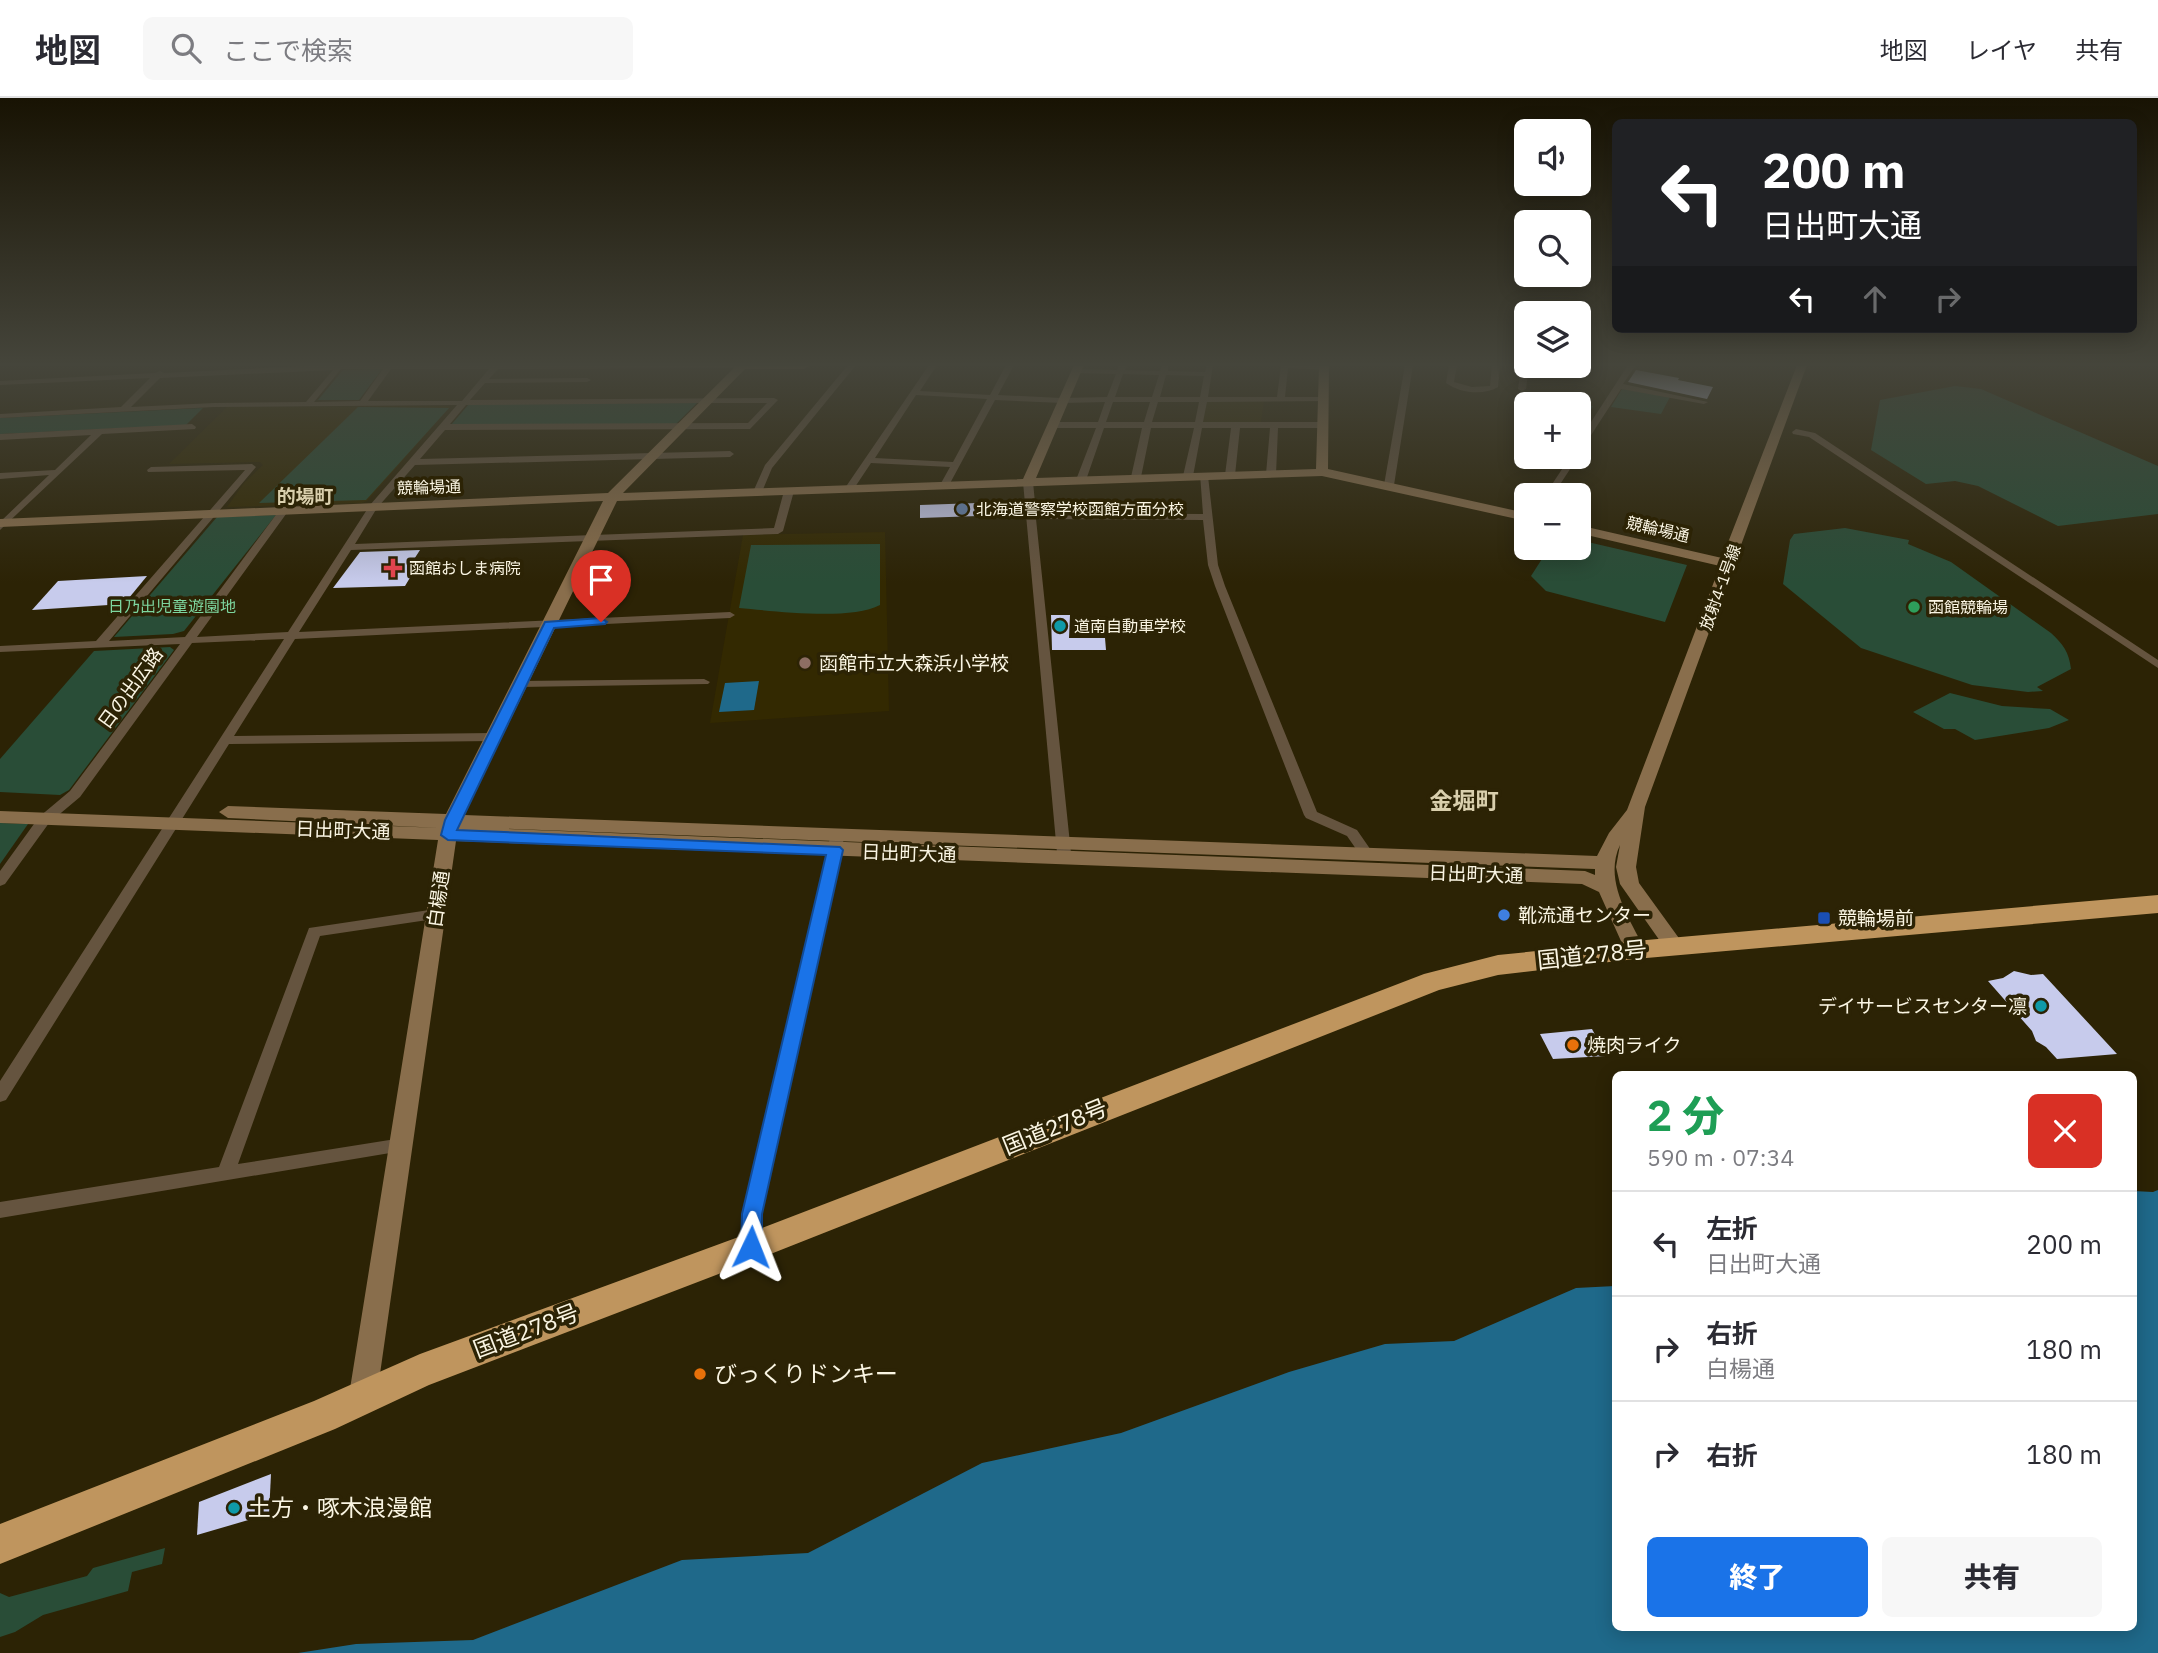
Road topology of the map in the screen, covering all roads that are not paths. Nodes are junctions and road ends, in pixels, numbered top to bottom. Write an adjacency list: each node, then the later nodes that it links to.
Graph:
1 (93, 438): 23 (street)
2 (434, 438): 20 (street)
3 (671, 438): 18 (street, 白楊通)
4 (792, 438): 37 (street)
5 (884, 438): 19 (street)
6 (970, 438): 21 (street)
7 (1046, 438): 32 (street)
8 (1096, 438): 31 (street)
9 (1145, 438): 30 (street)
10 (1196, 438): 29 (street)
11 (1234, 438): 27 (street)
12 (1270, 438): 25 (street)
13 (1321, 438): 24 (street)
14 (1397, 438): 34 (street)
15 (1775, 438): 49 (street, 放射4-1号線)
16 (1816, 438): 56 (street)
17 (730, 454): 18 (street)
18 (650, 458): 20 (street); 38 (street, 白楊通)
19 (869, 460): 21 (street); 35 (street)
20 (412, 462): 39 (street)
21 (955, 465): 33 (street)
22 (151, 470): 41 (street)
23 (58, 472): 28 (street); 45 (street)
24 (1322, 472): 25 (street, 競輪場通); 34 (street, 競輪場通)
25 (1271, 474): 27 (street, 競輪場通)
26 (1203, 475): 27 (street, 競輪場通); 29 (street, 競輪場通); 44 (street)
27 (1230, 475)
28 (0, 476)
29 (1188, 476): 30 (street, 競輪場通)
30 (1136, 477): 31 (street, 競輪場通)
31 (1081, 480): 32 (street, 競輪場通)
32 (1027, 482): 33 (street, 競輪場通); 43 (street)
33 (944, 485): 35 (street, 競輪場通)
34 (1389, 485): 42 (street, 競輪場通)
35 (849, 488): 36 (street, 競輪場通)
36 (789, 491): 37 (street, 競輪場通); 47 (street)
37 (758, 492): 38 (street, 競輪場通)
38 (612, 496): 39 (street, 競輪場通); 47 (street, 白楊通)
39 (373, 507): 40 (street, 競輪場通); 48 (street)
40 (284, 510): 41 (street, 競輪場通); 53 (street, 日の出広路)
41 (211, 513): 45 (street, 競輪場通); 54 (street)
42 (1514, 514)
43 (1030, 516): 44 (street); 68 (street)
44 (1208, 517): 69 (street)
45 (1, 525)
46 (1591, 532): 49 (street, 競輪場通)
47 (593, 537): 48 (street); 51 (street, 白楊通)
48 (347, 547): 52 (street)
49 (1729, 564): 62 (street, 放射4-1号線)
50 (730, 615): 51 (street)
51 (549, 624): 52 (street); 58 (street, 白楊通)
52 (291, 635): 53 (street); 60 (street)
53 (187, 640): 54 (street); 63 (street, 日の出広路)
54 (100, 644): 55 (street)
55 (0, 649)
56 (2158, 665)
57 (704, 682): 58 (street)
58 (520, 684): 59 (street, 白楊通)
59 (493, 737): 60 (street); 66 (street, 白楊通)
60 (225, 740): 65 (street)
61 (0, 804): 63 (street, 日出町大通)
62 (1636, 807): 70 (street, 放射4-1号線); 75 (street, 放射4-1号線)
63 (51, 813): 64 (street, 日出町大通); 65 (street, 日出町大通); 71 (street, 日の出広路)
64 (0, 817)
65 (176, 817): 66 (street, 日出町大通); 77 (street)
66 (450, 828): 67 (street, 日出町大通); 74 (street, 白楊通)
67 (836, 843): 68 (street, 日出町大通); 81 (street)
68 (1065, 851): 69 (street, 日出町大通); 72 (street, 日出町大通)
69 (1367, 856): 70 (street, 日出町大通)
70 (1605, 863): 72 (street)
71 (0, 881)
72 (1607, 888): 76 (street)
73 (2158, 904): 75 (highway, 国道278号)
74 (436, 914): 78 (street, 白楊通); 79 (street)
75 (1674, 947): 76 (highway, 国道278号)
76 (1635, 950): 81 (highway, 国道278号)
77 (0, 1096)
78 (402, 1145): 79 (street); 82 (street, 白楊通)
79 (226, 1173): 80 (street)
80 (0, 1210)
81 (751, 1247): 82 (highway, 国道278号)
82 (363, 1395): 83 (highway, 国道278号)
83 (0, 1544)

